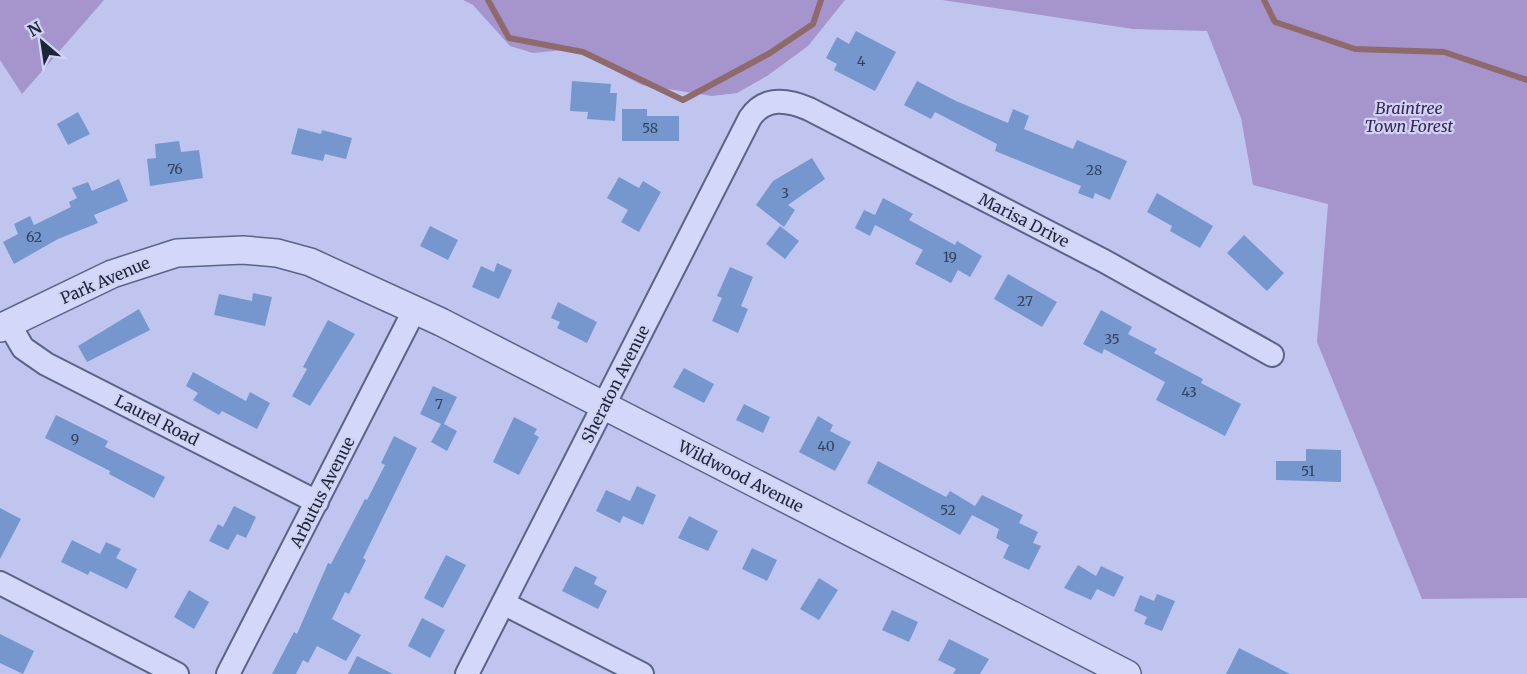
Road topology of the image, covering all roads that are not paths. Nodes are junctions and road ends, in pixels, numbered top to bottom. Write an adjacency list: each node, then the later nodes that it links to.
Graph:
1 (770, 102): 5 (street, Marisa Drive); 6 (street, Sheraton Avenue)
2 (355, 280): 3 (street, Wildwood Avenue); 4 (street, Park Avenue)
3 (415, 309): 6 (street, Wildwood Avenue); 7 (street, Arbutus Avenue)
4 (4, 326): 7 (street, Laurel Road)
5 (1272, 355)
6 (604, 406): 9 (street, Sheraton Avenue); 14 (street, Wildwood Avenue)
7 (316, 502): 11 (street, Arbutus Avenue)
8 (0, 583): 10 (street)
9 (503, 603): 12 (street, Sheraton Avenue); 13 (street)
10 (177, 674)
11 (228, 674)
12 (467, 674)
13 (642, 674)
14 (1127, 674)

